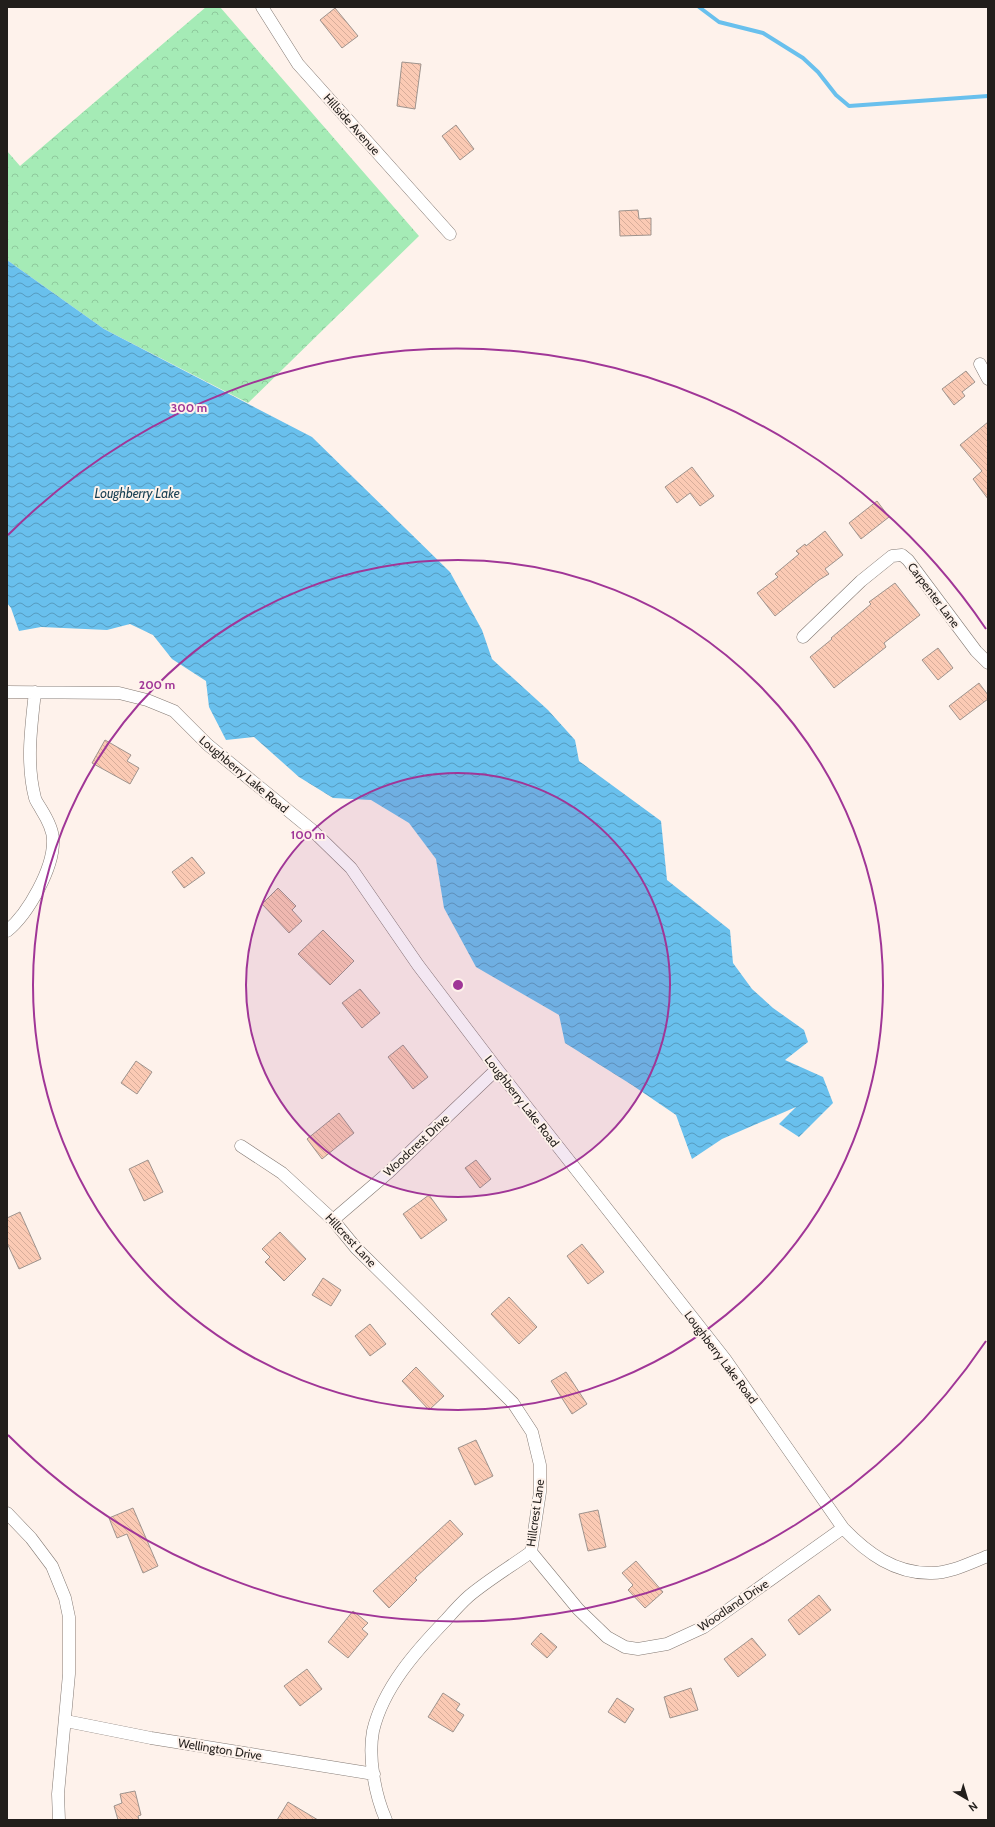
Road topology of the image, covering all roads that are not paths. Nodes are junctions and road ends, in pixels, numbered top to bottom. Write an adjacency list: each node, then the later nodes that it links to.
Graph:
1 (262, 7): 2 (street, Hillside Avenue)
2 (450, 234)
3 (980, 364): 4 (street)
4 (988, 379)
5 (803, 637): 6 (street, Carpenter Lane)
6 (988, 663)
7 (7, 692): 8 (street, Loughberry Lake Road)
8 (35, 692): 9 (street); 10 (street, Loughberry Lake Road)
9 (7, 931)
10 (497, 1069): 12 (street, Woodcrest Drive); 14 (street, Loughberry Lake Road)
11 (241, 1146): 12 (street, Hillcrest Lane)
12 (333, 1220): 15 (street, Hillcrest Lane)
13 (7, 1513): 17 (street)
14 (843, 1528): 15 (street, Woodland Drive); 16 (street, Loughberry Lake Road)
15 (531, 1552): 18 (street, Hillcrest Lane)
16 (988, 1556)
17 (66, 1721): 18 (street, Wellington Drive); 19 (street)
18 (374, 1774): 20 (street, Hillcrest Lane)
19 (59, 1820)
20 (386, 1820)

